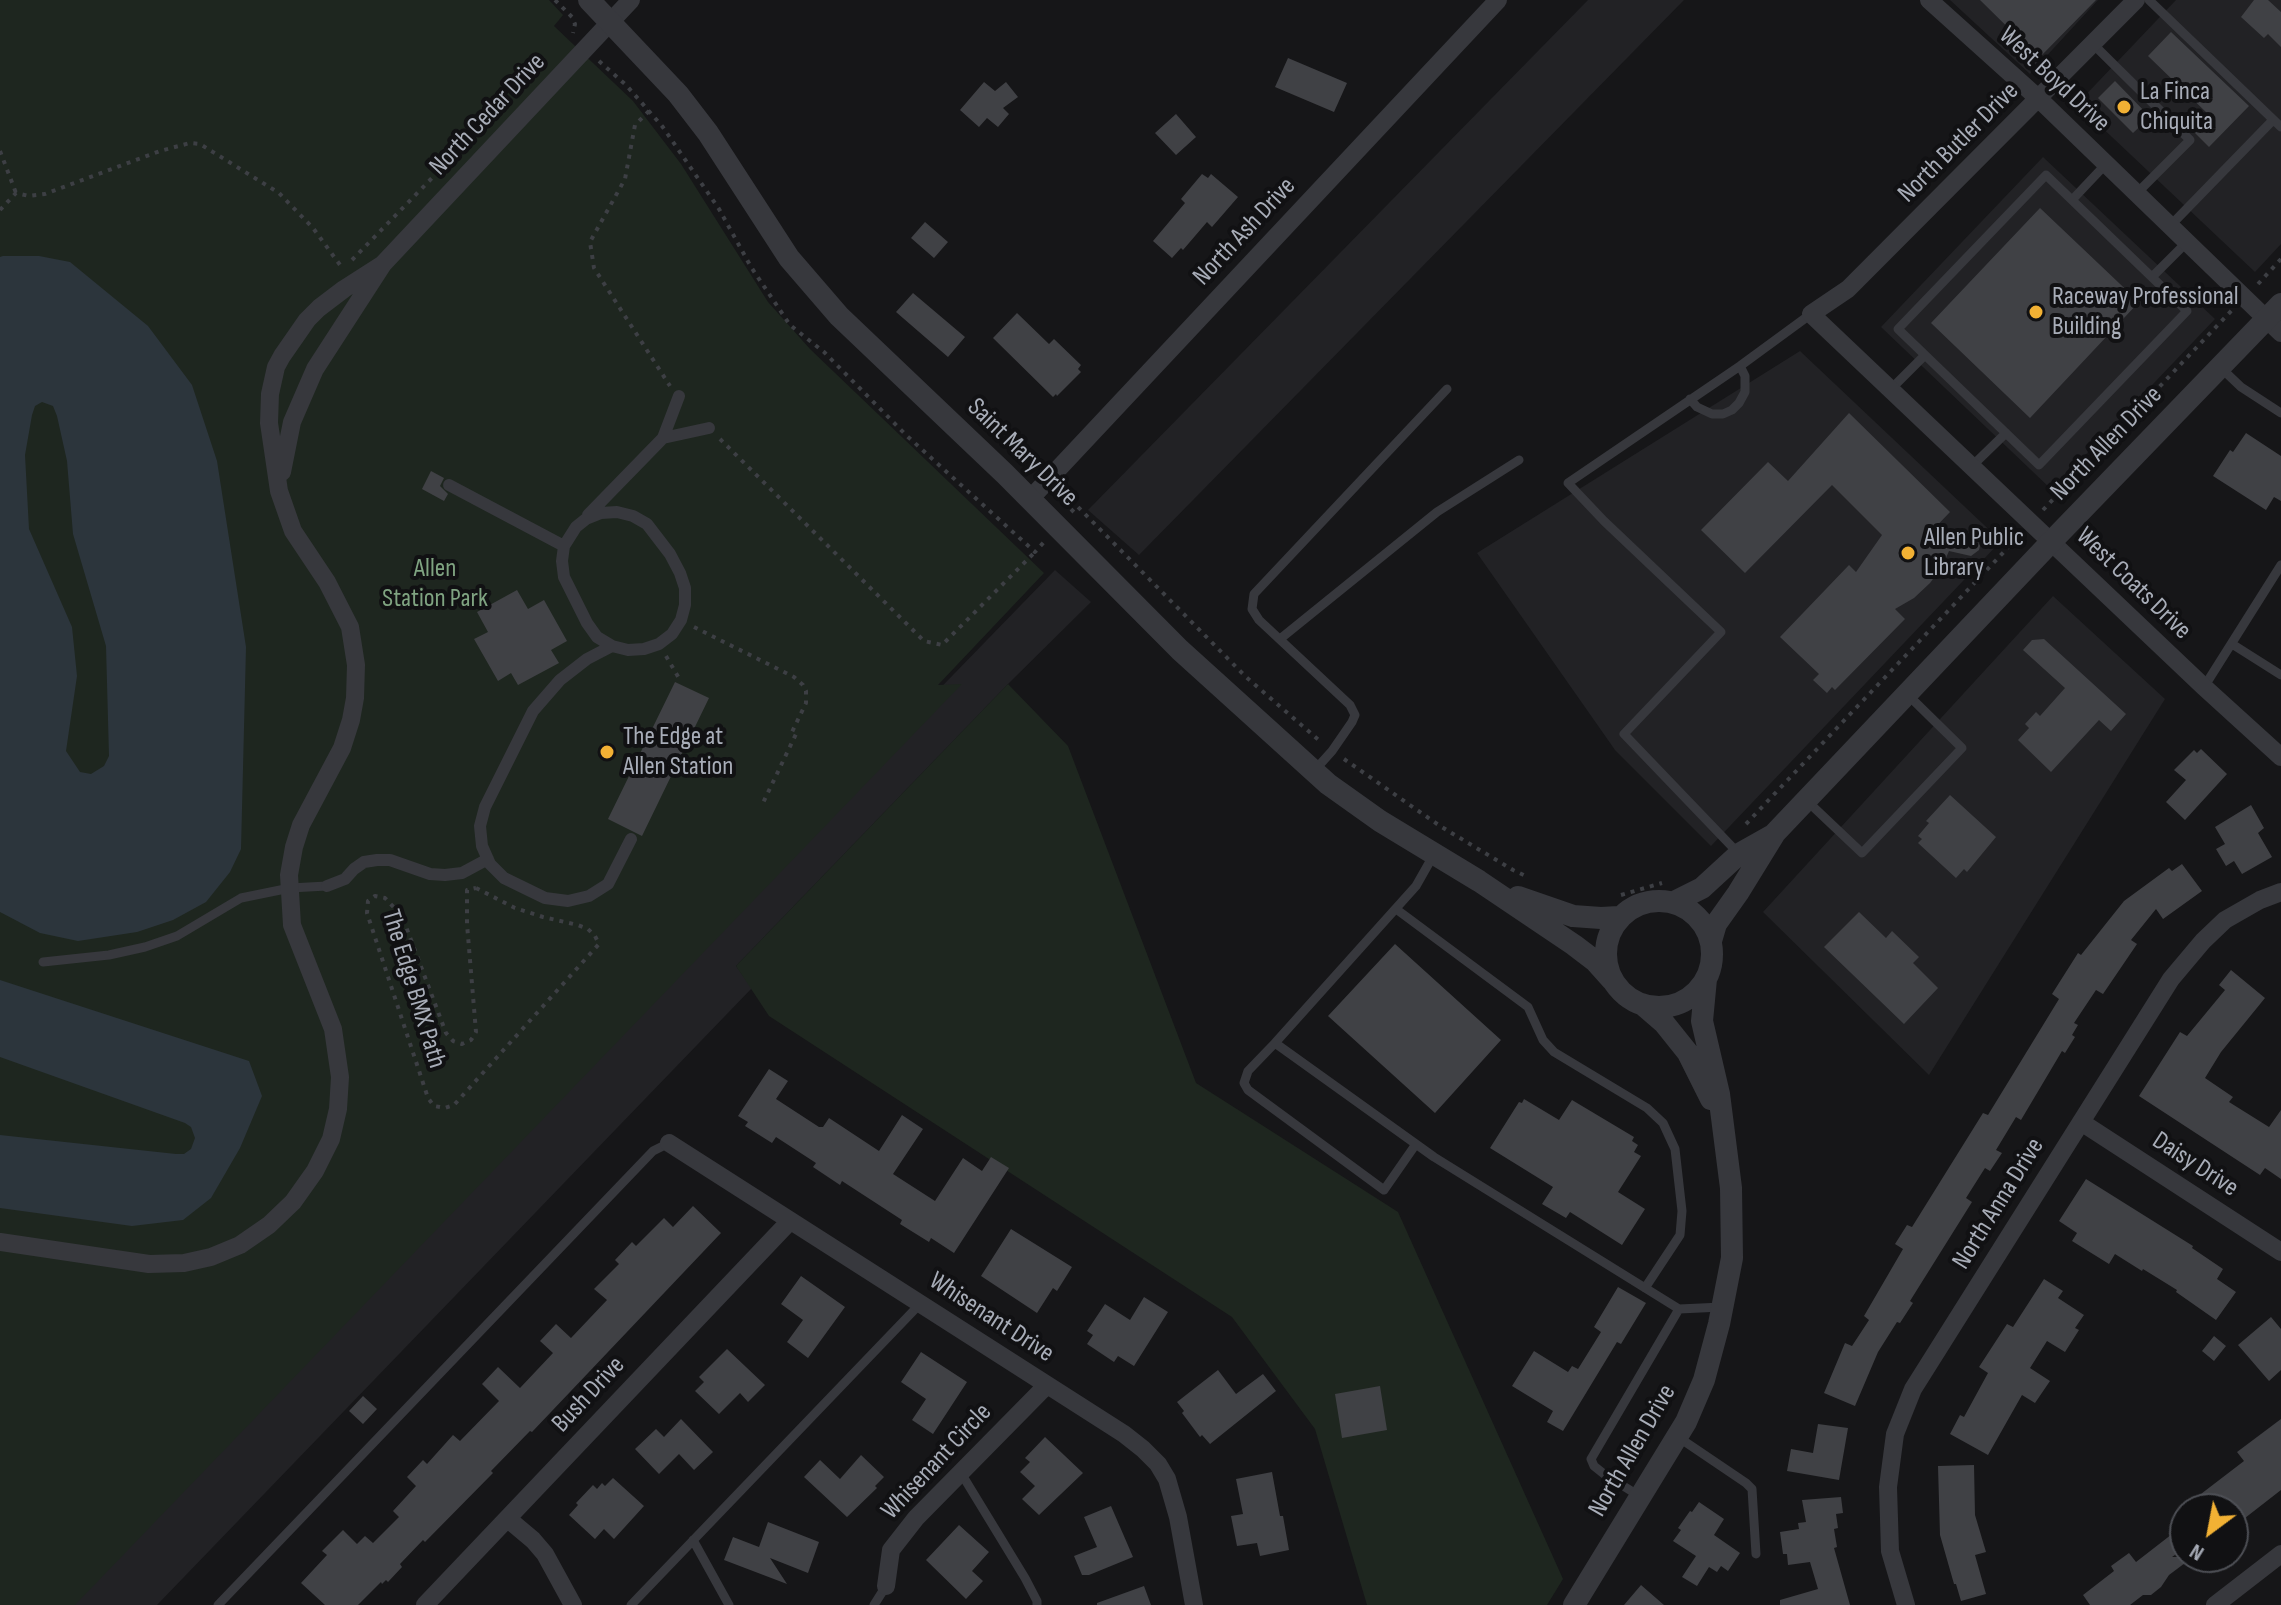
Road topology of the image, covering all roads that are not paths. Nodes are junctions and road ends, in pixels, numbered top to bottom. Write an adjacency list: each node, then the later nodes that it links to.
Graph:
1 (589, 0): 7 (street, Saint Mary Drive)
2 (631, 0): 7 (street, North Cedar Drive)
3 (1498, 0): 35 (street, North Ash Drive)
4 (2136, 0): 8 (street, North Butler Drive)
5 (2149, 0): 10 (lane)
6 (1936, 2): 9 (street, West Boyd Drive)
7 (611, 22): 16 (street, North Cedar Drive); 35 (street, Saint Mary Drive)
8 (2093, 44): 9 (street, North Butler Drive); 12 (lane)
9 (2039, 99): 11 (street, West Boyd Drive); 18 (street, North Butler Drive)
10 (2277, 124): 14 (lane)
11 (2106, 164): 12 (street, West Boyd Drive); 13 (lane)
12 (2136, 194): 14 (street, West Boyd Drive)
13 (2072, 200): 17 (lane); 20 (lane)
14 (2170, 227): 15 (street, West Boyd Drive)
15 (2186, 243): 17 (lane); 19 (street, West Boyd Drive)
16 (383, 264): 34 (street, North Cedar Drive); 34 (street, North Cedar Drive)
17 (2152, 277): 29 (lane)
18 (1811, 314): 21 (lane); 24 (street, West Coats Drive)
19 (2276, 319): 22 (street, North Allen Drive)
20 (1925, 355): 24 (lane); 29 (lane)
21 (1740, 366): 26 (lane); 26 (lane)
22 (2220, 367): 27 (lane); 37 (street, North Allen Drive)
23 (1447, 389): 40 (lane)
24 (1890, 390): 32 (street, West Coats Drive)
25 (679, 396): 30 (street)
26 (1690, 399): 52 (lane)
27 (2281, 413)
28 (709, 428): 30 (street)
29 (2006, 433): 32 (lane)
30 (663, 438): 36 (street)
31 (1519, 460): 40 (lane)
32 (1971, 467): 37 (street, West Coats Drive)
33 (449, 485): 38 (street)
34 (279, 491): 56 (street, North Cedar Drive)
35 (1030, 499): 47 (street, Saint Mary Drive)
36 (576, 527): 38 (street); 42 (street)
37 (2051, 542): 44 (street, West Coats Drive); 45 (street, North Allen Drive)
38 (564, 546): 42 (street)
39 (2281, 565): 41 (lane)
40 (1280, 639): 47 (lane)
41 (2232, 644): 43 (lane); 44 (lane)
42 (612, 646): 53 (street)
43 (2281, 675)
44 (2204, 687): 46 (street, West Coats Drive)
45 (1908, 695): 48 (street, North Allen Drive); 48 (lane)
46 (2281, 757)
47 (1314, 771): 51 (street, Saint Mary Drive)
48 (1806, 800): 49 (street, North Allen Drive)
49 (1775, 833): 52 (street, North Allen Drive); 61 (street, North Allen Drive)
50 (631, 839): 53 (street)
51 (1435, 854): 54 (street, Saint Mary Drive); 59 (lane)
52 (1739, 854): 58 (street, North Allen Drive)
53 (488, 859): 55 (street)
54 (1479, 881): 60 (street, Saint Mary Drive); 64 (street, Saint Mary Drive)
55 (327, 886): 56 (lane)
56 (290, 888): 62 (lane); 72 (street, North Cedar Drive)
57 (2281, 892): 67 (street, North Anna Drive)
58 (1674, 902): 60 (street); 61 (street)
59 (1396, 909): 66 (lane); 74 (lane)
60 (1619, 917): 64 (street)
61 (1711, 941): 63 (street)
62 (43, 962)
63 (1706, 979): 65 (street); 68 (street, North Allen Drive)
64 (1612, 980): 65 (street)
65 (1642, 1004): 68 (street, North Allen Drive)
66 (1275, 1043): 70 (lane); 70 (lane)
67 (2081, 1122): 73 (street, Daisy Drive); 96 (street, North Anna Drive)
68 (1723, 1125): 76 (street, North Allen Drive)
69 (669, 1143): 71 (street, Whisenant Drive); 87 (lane)
70 (1416, 1144): 74 (lane)
71 (790, 1221): 75 (street, Whisenant Drive); 82 (street, Bush Drive)
72 (0, 1242)
73 (2281, 1252)
74 (1645, 1288): 77 (lane)
75 (920, 1304): 78 (street, Whisenant Drive); 83 (lane)
76 (1722, 1307): 77 (lane); 79 (street, North Allen Drive)
77 (1679, 1309): 81 (lane)
78 (1047, 1385): 80 (street, Whisenant Circle); 94 (street, Whisenant Drive)
79 (1678, 1437): 81 (street, North Allen Drive); 84 (lane)
80 (961, 1473): 86 (street, Whisenant Circle); 93 (lane)
81 (1641, 1497): 95 (street, North Allen Drive)
82 (508, 1519): 88 (street, Bush Drive); 89 (street)
83 (693, 1540): 90 (lane); 91 (lane)
84 (1756, 1554)
85 (2281, 1554): 97 (street)
86 (886, 1586): 92 (lane)
87 (218, 1605)
88 (425, 1605)
89 (573, 1605)
90 (631, 1605)
91 (729, 1605)
92 (874, 1605)
93 (1037, 1605)
94 (1194, 1605)
95 (1574, 1605)
96 (1906, 1605)
97 (2215, 1605)

